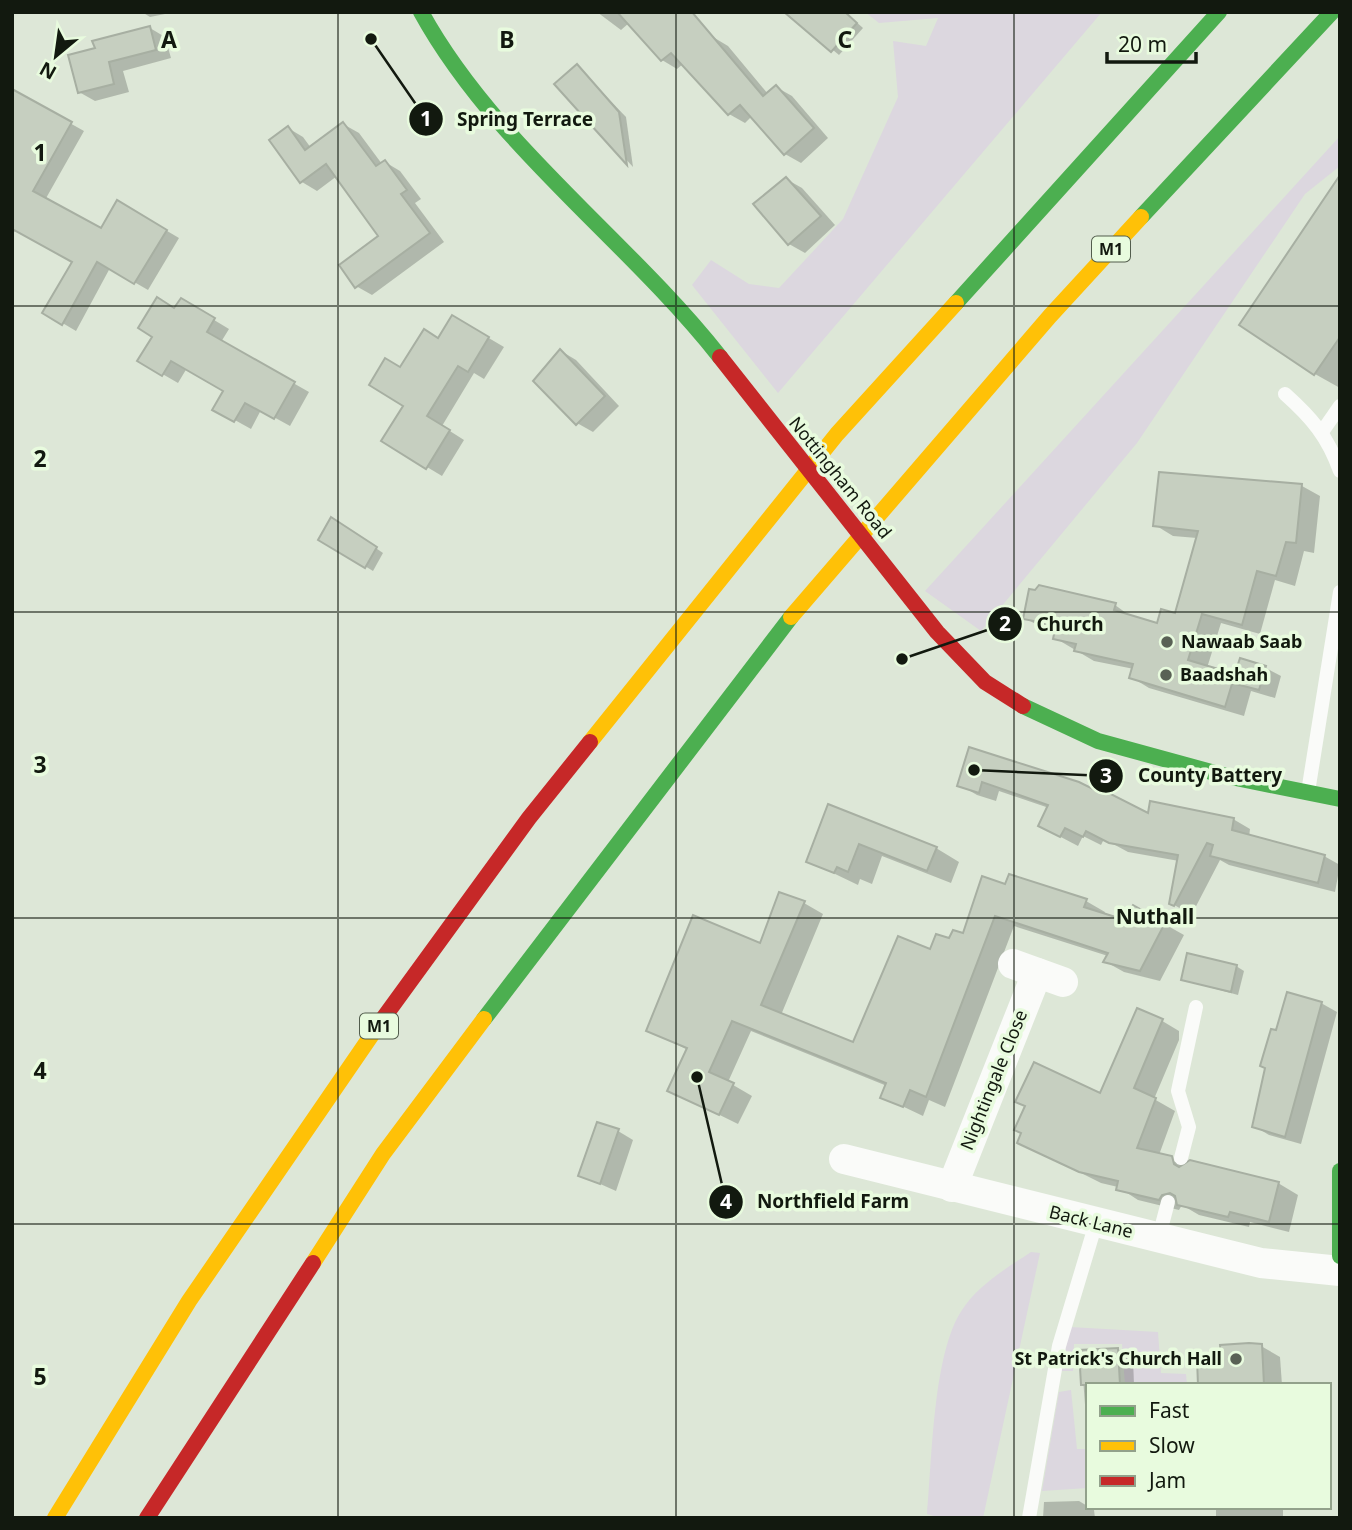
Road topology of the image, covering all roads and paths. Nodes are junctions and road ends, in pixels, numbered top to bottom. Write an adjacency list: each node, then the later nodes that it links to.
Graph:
1 (421, 12): 9 (main road, Nottingham Road)
2 (1332, 12): 23 (main road, M1)
3 (1218, 13): 22 (main road, M1)
4 (1285, 394): 6 (lane)
5 (1340, 406): 6 (lane)
6 (1322, 432): 7 (lane)
7 (1340, 471)
8 (1340, 592): 9 (lane)
9 (1307, 794): 10 (main road, Nottingham Road)
10 (1340, 799)
11 (1037, 973): 16 (street, Nightingale Close)
12 (1196, 1007): 13 (lane)
13 (1181, 1158)
14 (844, 1159): 16 (street, Back Lane)
15 (1340, 1171): 20 (main road)
16 (952, 1187): 18 (street, Back Lane)
17 (1168, 1202): 19 (lane)
18 (1096, 1223): 19 (street, Back Lane); 24 (lane)
19 (1158, 1240): 21 (street, Back Lane)
20 (1340, 1256)
21 (1340, 1271)
22 (55, 1518)
23 (147, 1518)
24 (1029, 1518)

